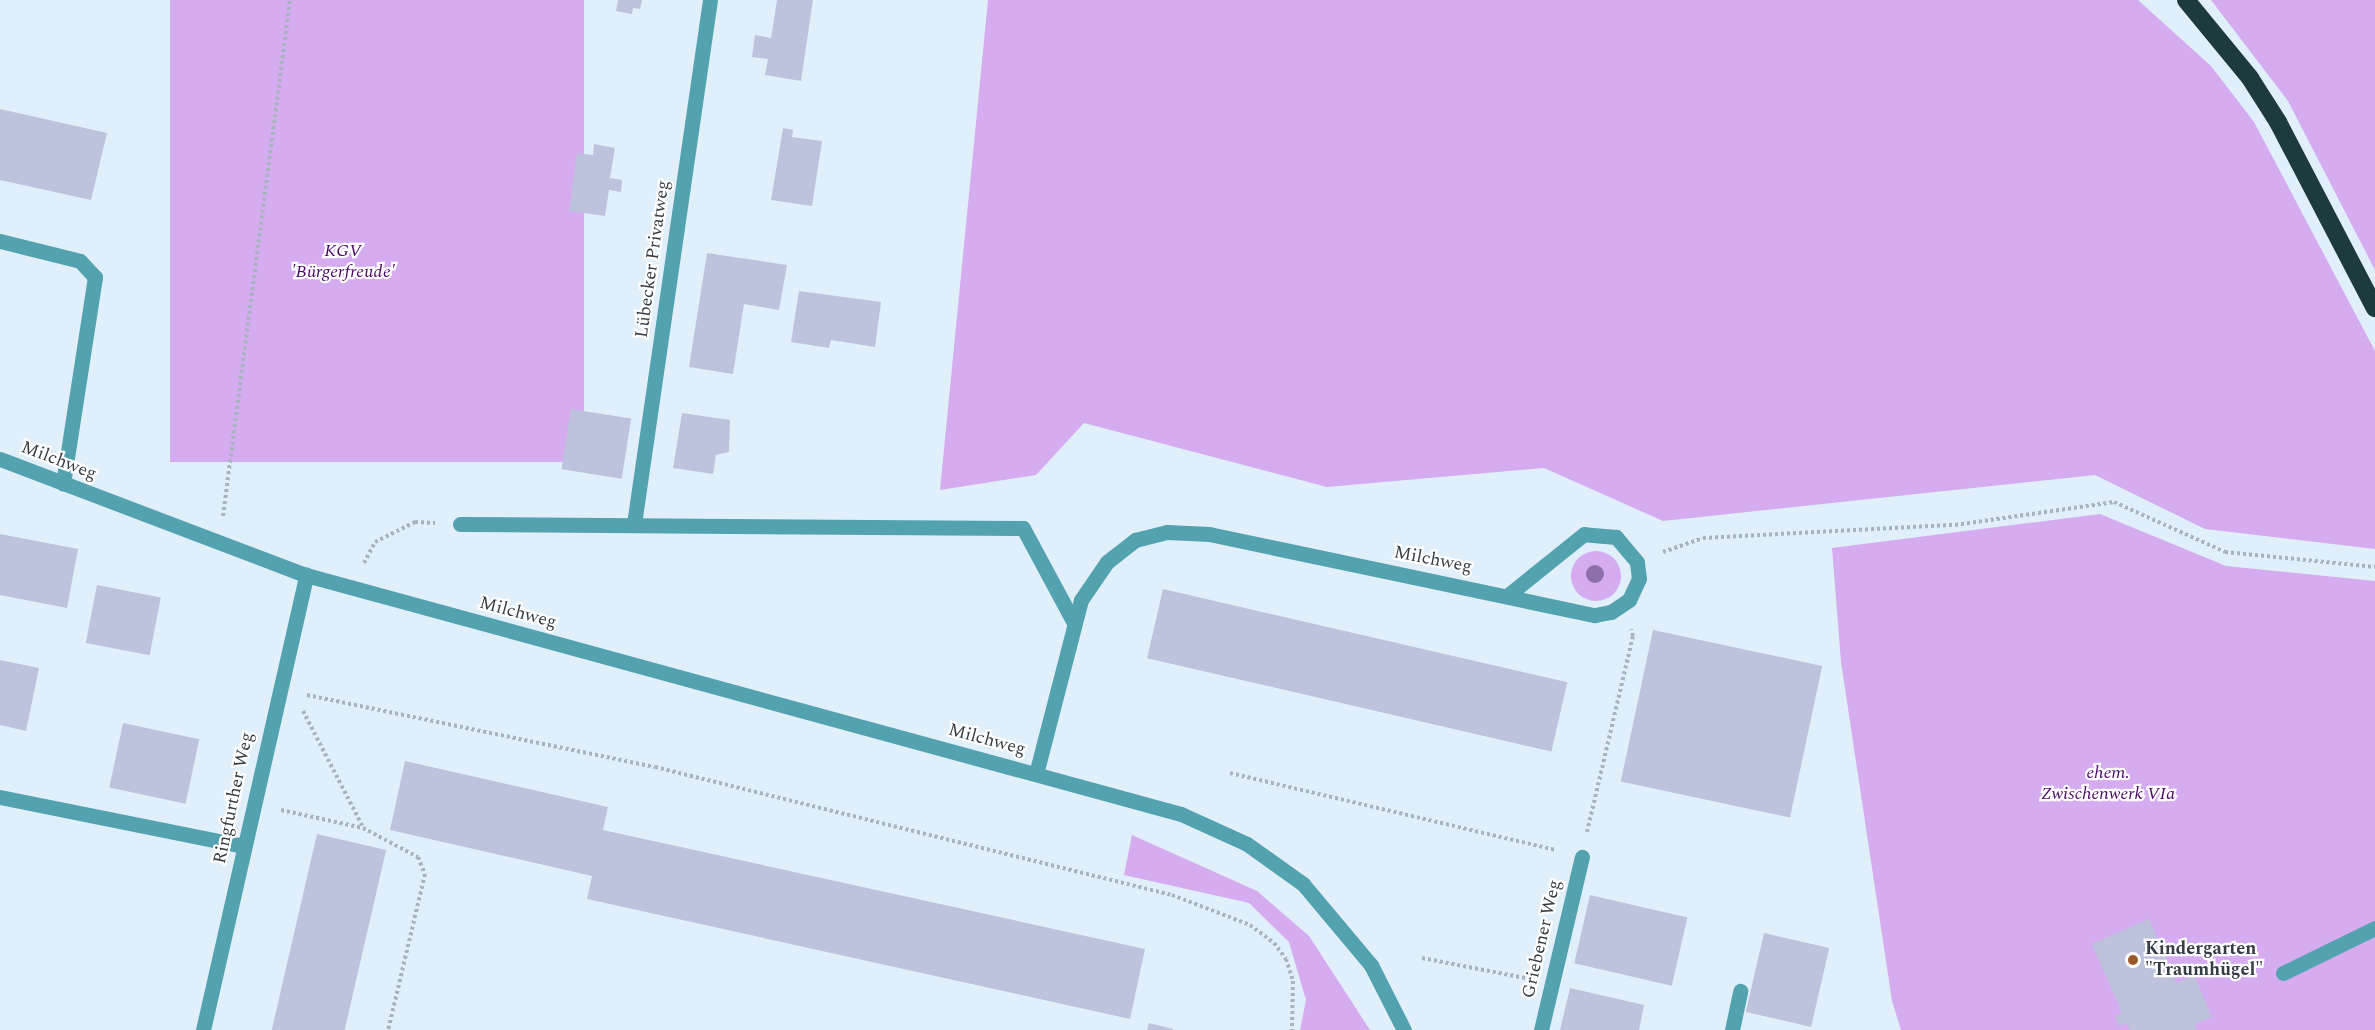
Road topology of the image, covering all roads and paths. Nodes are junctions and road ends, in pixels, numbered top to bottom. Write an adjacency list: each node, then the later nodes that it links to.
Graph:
1 (290, 0): 10 (path)
2 (710, 0): 9 (street, Lübecker Privatweg)
3 (2186, 0): 5 (highway)
4 (0, 241): 7 (street)
5 (2375, 308)
6 (0, 459): 7 (street, Milchweg)
7 (63, 484): 10 (street, Milchweg)
8 (460, 524): 9 (street); 14 (path)
9 (634, 524): 17 (street)
10 (219, 544): 13 (street, Milchweg)
11 (1637, 562): 12 (path); 15 (street); 16 (street)
12 (2375, 567)
13 (306, 575): 14 (street, Milchweg); 25 (street, Ringfurther Weg)
14 (351, 587): 21 (street, Milchweg)
15 (1508, 595): 16 (street, Milchweg); 17 (street, Milchweg)
16 (1623, 606): 26 (path)
17 (1073, 621): 21 (street, Milchweg)
18 (299, 693): 34 (path)
19 (297, 700): 24 (path)
20 (1230, 773): 26 (path)
21 (1036, 774): 35 (street, Milchweg)
22 (0, 797): 25 (street)
23 (274, 809): 24 (path)
24 (363, 828): 33 (path)
25 (244, 846): 32 (street, Ringfurther Weg)
26 (1582, 857): 30 (street, Griebener Weg)
27 (2375, 928): 29 (street)
28 (1422, 958): 30 (path)
29 (2283, 973)
30 (1552, 984): 36 (street, Griebener Weg)
31 (1740, 992): 37 (street)
32 (203, 1030)
33 (388, 1030)
34 (1292, 1030)
35 (1404, 1030)
36 (1541, 1030)
37 (1732, 1030)

